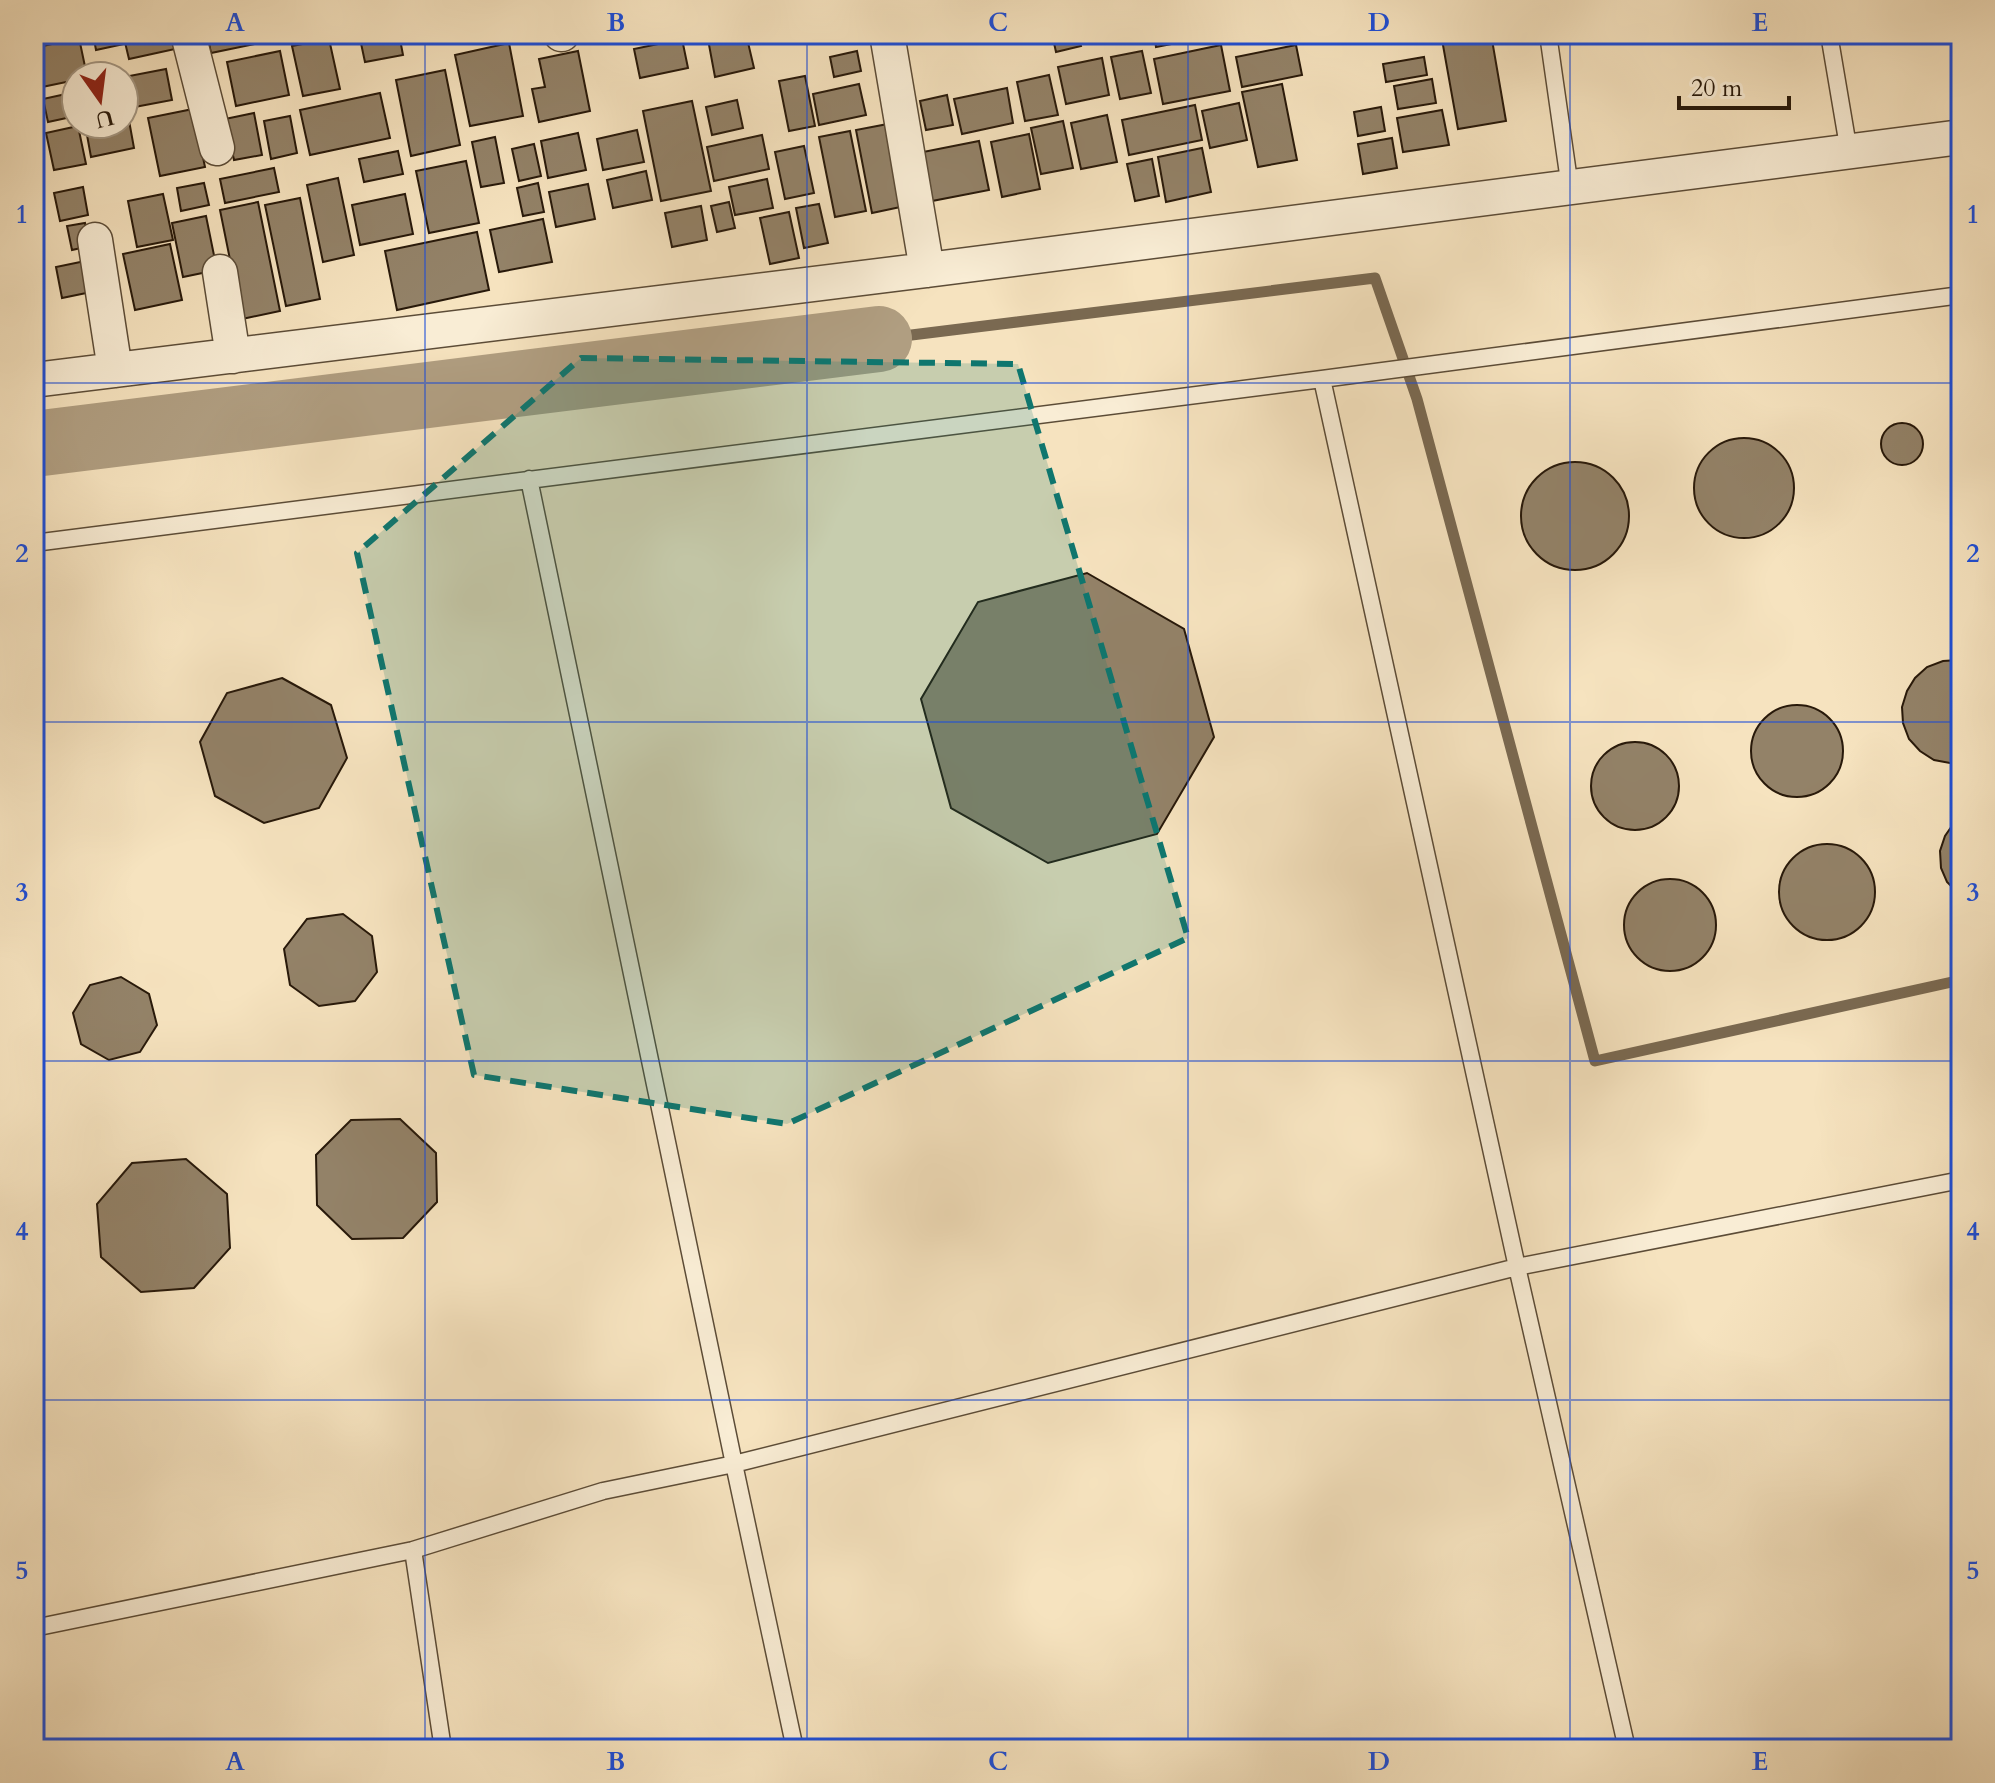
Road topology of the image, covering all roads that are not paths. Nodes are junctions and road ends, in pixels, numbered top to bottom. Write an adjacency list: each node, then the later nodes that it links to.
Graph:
1 (188, 34): 6 (street)
2 (887, 34): 10 (street)
3 (1548, 34): 8 (lane)
4 (1829, 34): 7 (lane)
5 (1961, 137): 7 (street)
6 (217, 148)
7 (1849, 152): 8 (street)
8 (1570, 188): 10 (street)
9 (95, 240): 14 (street)
10 (927, 270): 13 (street)
11 (220, 272): 13 (street)
12 (1961, 295): 15 (lane)
13 (233, 356): 14 (street)
14 (115, 370): 16 (street)
15 (1322, 379): 17 (lane); 20 (lane)
16 (34, 380)
17 (529, 479): 18 (lane); 21 (lane)
18 (34, 543)
19 (1961, 1180): 20 (lane)
20 (1517, 1267): 21 (lane); 26 (lane)
21 (734, 1464): 22 (lane); 25 (lane)
22 (413, 1550): 23 (lane); 24 (lane)
23 (34, 1628)
24 (443, 1749)
25 (795, 1749)
26 (1627, 1749)

